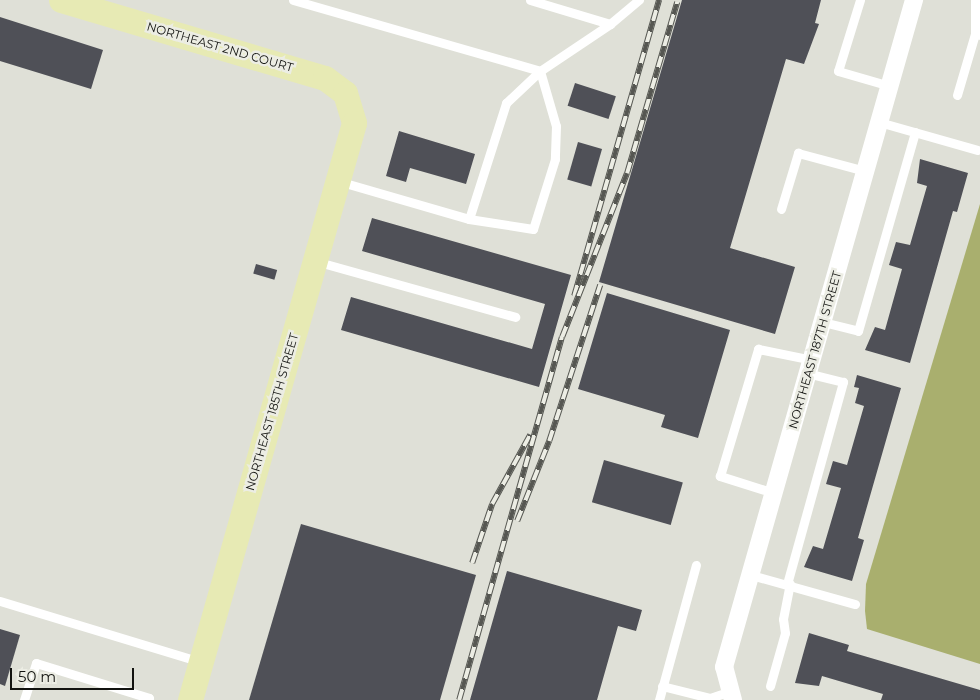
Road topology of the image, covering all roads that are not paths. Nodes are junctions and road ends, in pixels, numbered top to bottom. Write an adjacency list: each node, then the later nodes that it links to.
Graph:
1 (61, 0): 14 (street, NORTHEAST 2ND COURT)
2 (293, 0): 10 (lane)
3 (530, 0): 8 (lane)
4 (639, 0): 8 (lane)
5 (860, 0): 11 (lane)
6 (914, 0): 11 (street, NORTHEAST 187TH STREET)
7 (974, 0): 9 (lane)
8 (610, 24): 10 (lane)
9 (978, 34): 12 (lane)
10 (540, 71): 20 (lane); 20 (lane)
11 (890, 86): 13 (street, NORTHEAST 187TH STREET)
12 (957, 95)
13 (879, 122): 15 (lane); 17 (street, NORTHEAST 187TH STREET)
14 (354, 123): 18 (street, NORTHEAST 185TH STREET)
15 (916, 132): 16 (lane); 23 (lane)
16 (977, 150)
17 (865, 171): 19 (lane); 23 (street, NORTHEAST 187TH STREET)
18 (337, 180): 20 (lane); 21 (street, NORTHEAST 185TH STREET)
19 (781, 209)
20 (469, 219)
21 (315, 261): 22 (lane); 31 (street, NORTHEAST 185TH STREET)
22 (515, 317)
23 (823, 322): 24 (street, NORTHEAST 187TH STREET)
24 (810, 366): 25 (street, NORTHEAST 187TH STREET); 25 (lane); 28 (lane)
25 (774, 493): 27 (street, NORTHEAST 187TH STREET)
26 (696, 565): 32 (lane)
27 (751, 575): 28 (lane); 34 (street, NORTHEAST 187TH STREET)
28 (788, 584): 30 (lane); 33 (lane)
29 (0, 601): 31 (lane)
30 (856, 604)
31 (201, 662): 37 (street, NORTHEAST 185TH STREET)
32 (662, 686): 34 (lane); 38 (lane)
33 (770, 686)
34 (732, 696)
35 (24, 700): 36 (lane)
36 (148, 700)
37 (190, 700)
38 (658, 700)

